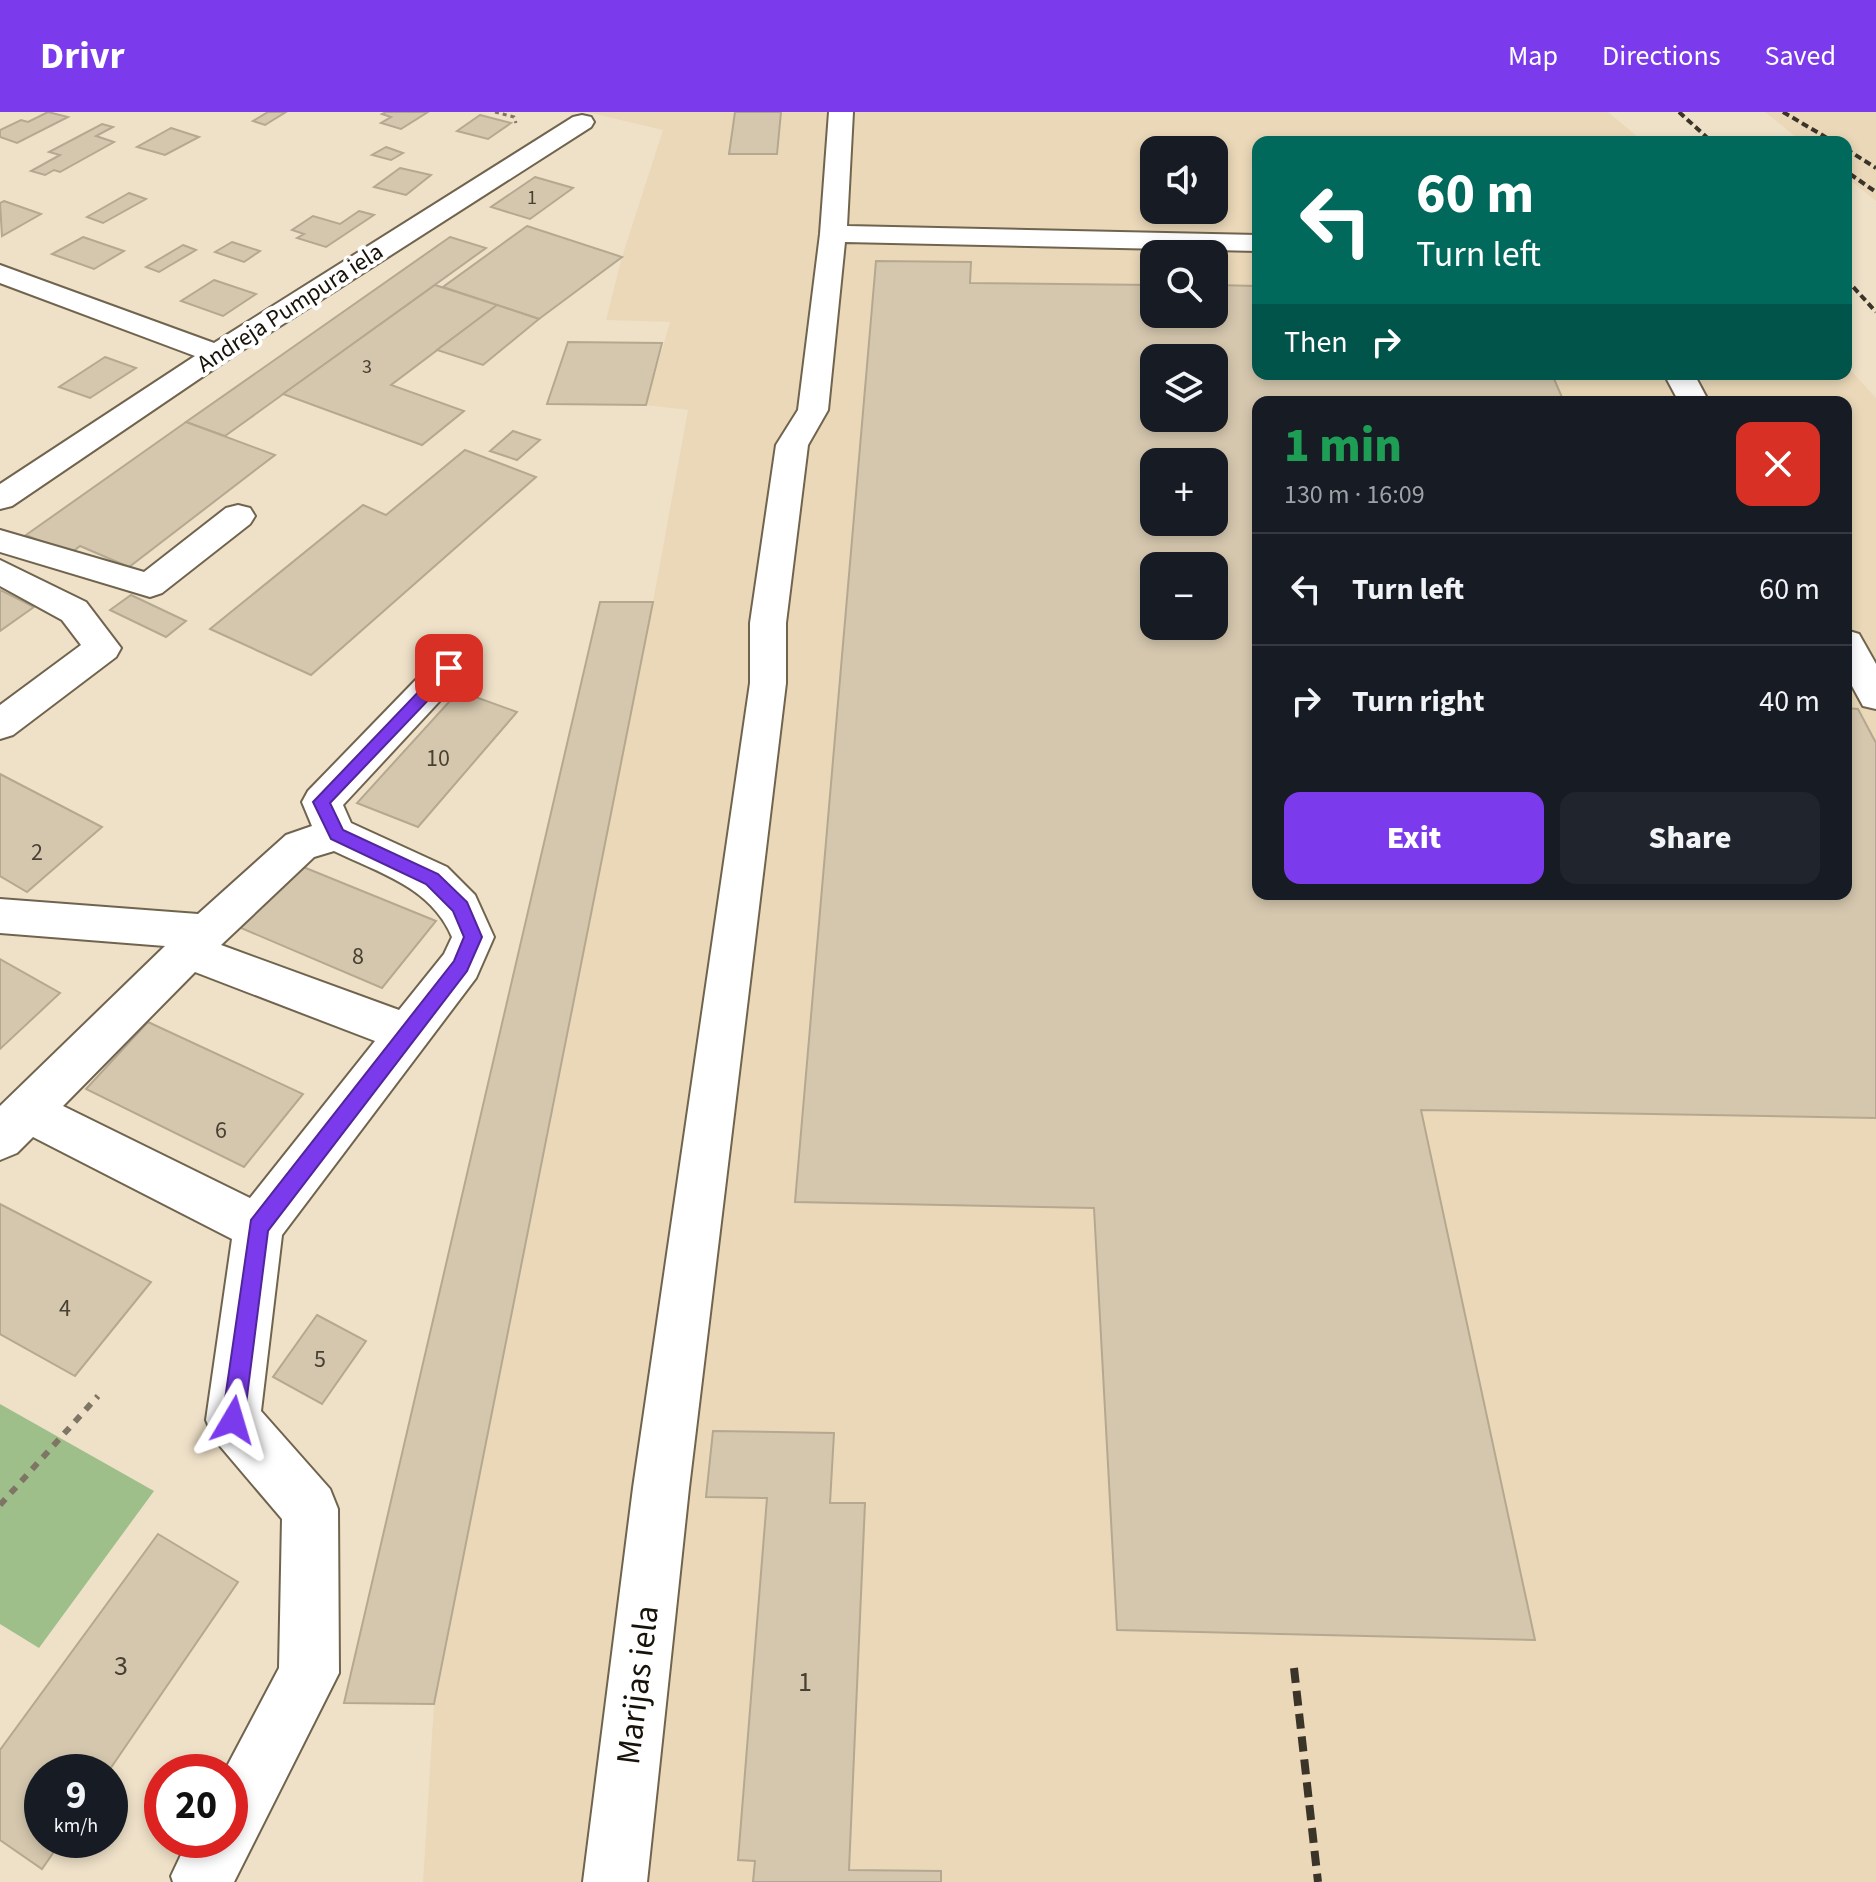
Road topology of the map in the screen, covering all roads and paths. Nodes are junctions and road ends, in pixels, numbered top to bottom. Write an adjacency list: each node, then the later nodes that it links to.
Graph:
1 (545, 112): 6 (street, Andreja Pumpura iela)
2 (841, 112): 3 (street, Marijas iela)
3 (833, 234): 4 (street); 24 (street, Marijas iela)
4 (1252, 243)
5 (0, 273): 6 (street)
6 (217, 354): 7 (street, Andreja Pumpura iela)
7 (0, 499)
8 (238, 516): 9 (street)
9 (0, 541)
10 (0, 571): 14 (street)
11 (1852, 654): 13 (street)
12 (449, 668): 15 (street)
13 (1876, 696)
14 (0, 725)
15 (336, 834): 17 (street); 18 (street)
16 (0, 916): 17 (street)
17 (197, 941): 18 (street); 19 (street)
18 (408, 1033): 20 (street)
19 (14, 1124): 20 (street)
20 (258, 1227): 23 (street)
21 (98, 1396): 22 (path)
22 (0, 1505)
23 (248, 1789)
24 (615, 1882)

